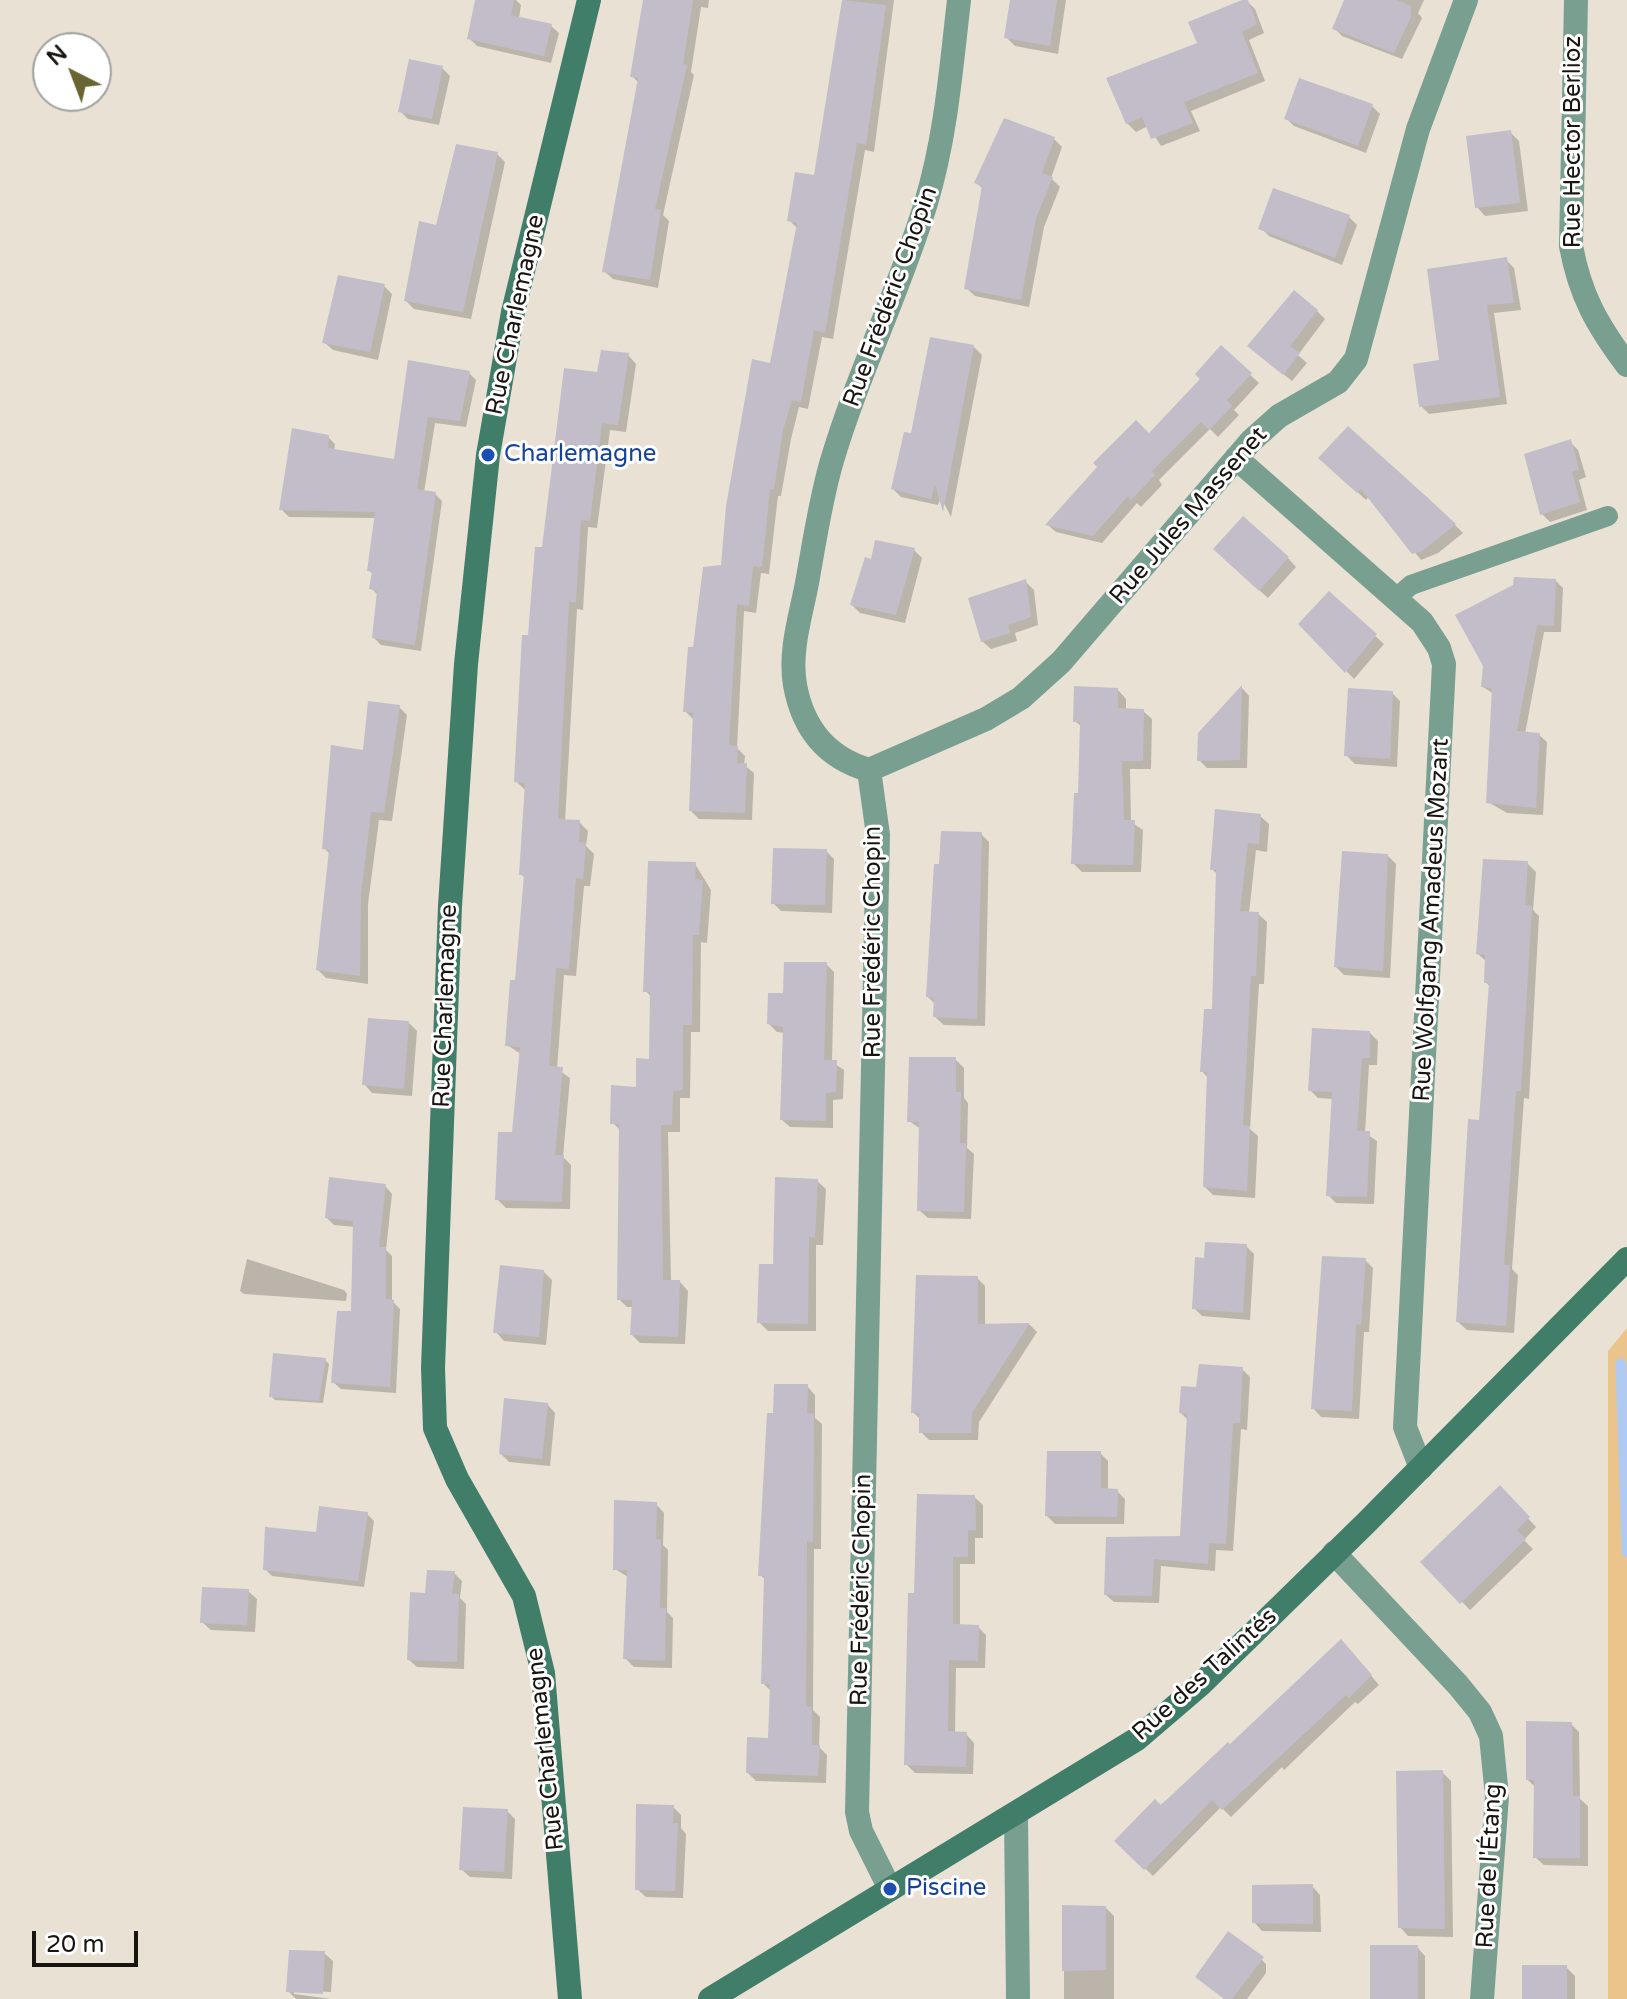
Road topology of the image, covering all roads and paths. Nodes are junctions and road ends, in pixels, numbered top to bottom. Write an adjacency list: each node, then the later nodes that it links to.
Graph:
1 (589, 0): 16 (street, Rue Charlemagne)
2 (959, 0): 9 (street, Rue Frédéric Chopin)
3 (1466, 0): 6 (street, Rue Jules Massenet)
4 (1576, 0): 5 (street, Rue Hector Berlioz)
5 (1627, 365)
6 (1236, 458): 8 (street, Rue Wolfgang Amadeus Mozart); 9 (street, Rue Jules Massenet)
7 (1608, 516): 8 (lane)
8 (1396, 598): 11 (street, Rue Wolfgang Amadeus Mozart)
9 (869, 770): 14 (street, Rue Frédéric Chopin)
10 (1627, 1259): 11 (street, Rue des Talintés)
11 (1421, 1468): 12 (street, Rue des Talintés)
12 (1334, 1553): 13 (street, Rue des Talintés); 18 (street, Rue de l'Étang)
13 (1016, 1815): 14 (street, Rue des Talintés); 17 (street)
14 (890, 1889): 15 (street, Rue des Talintés)
15 (725, 1995)
16 (570, 1999)
17 (1018, 1999)
18 (1482, 1999)

